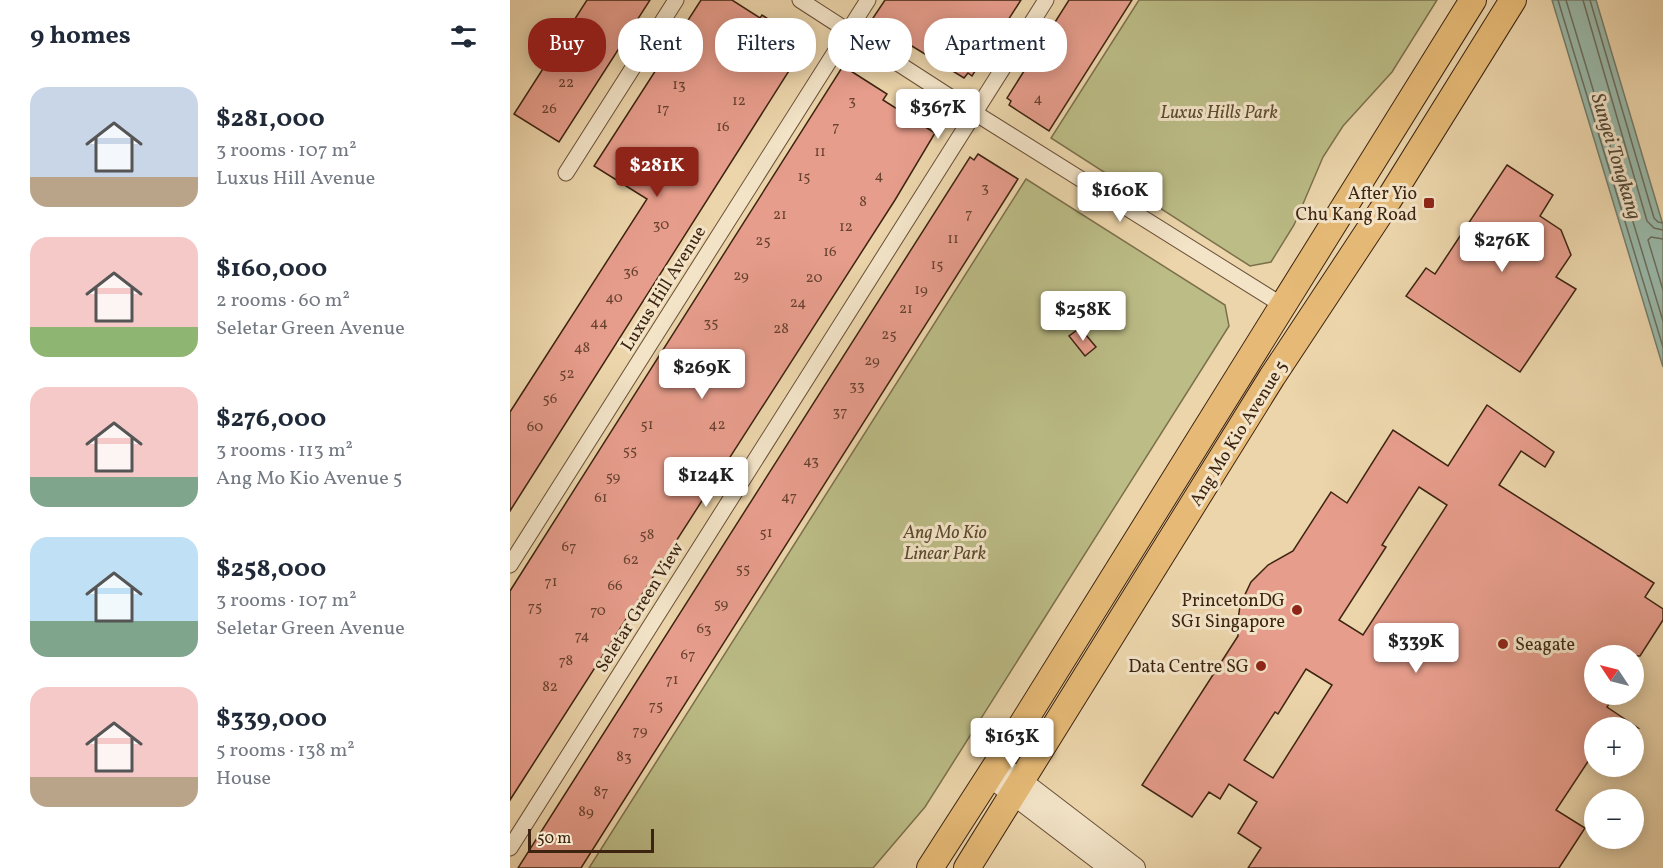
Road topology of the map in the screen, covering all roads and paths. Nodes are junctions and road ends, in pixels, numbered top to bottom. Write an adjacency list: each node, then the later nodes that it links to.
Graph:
1 (676, 0): 12 (street)
2 (800, 0): 7 (street)
3 (868, 0): 8 (street, Luxus Hill Avenue)
4 (1046, 0): 11 (street, Seletar Green View)
5 (1473, 0): 13 (main road, Ang Mo Kio Avenue 5)
6 (1514, 0): 16 (main road, Ang Mo Kio Avenue 5)
7 (828, 18)
8 (857, 18)
9 (828, 65): 14 (street, Luxus Hill Avenue)
10 (911, 72): 11 (street)
11 (975, 113): 13 (street); 17 (street, Seletar Green View)
12 (566, 173)
13 (1282, 305): 15 (main road, Ang Mo Kio Avenue 5)
14 (510, 566)
15 (994, 769): 16 (street); 18 (main road, Ang Mo Kio Avenue 5)
16 (1018, 788): 19 (main road, Ang Mo Kio Avenue 5); 20 (street); 21 (street)
17 (510, 848)
18 (930, 868)
19 (967, 868)
20 (1110, 868)
21 (1135, 868)

